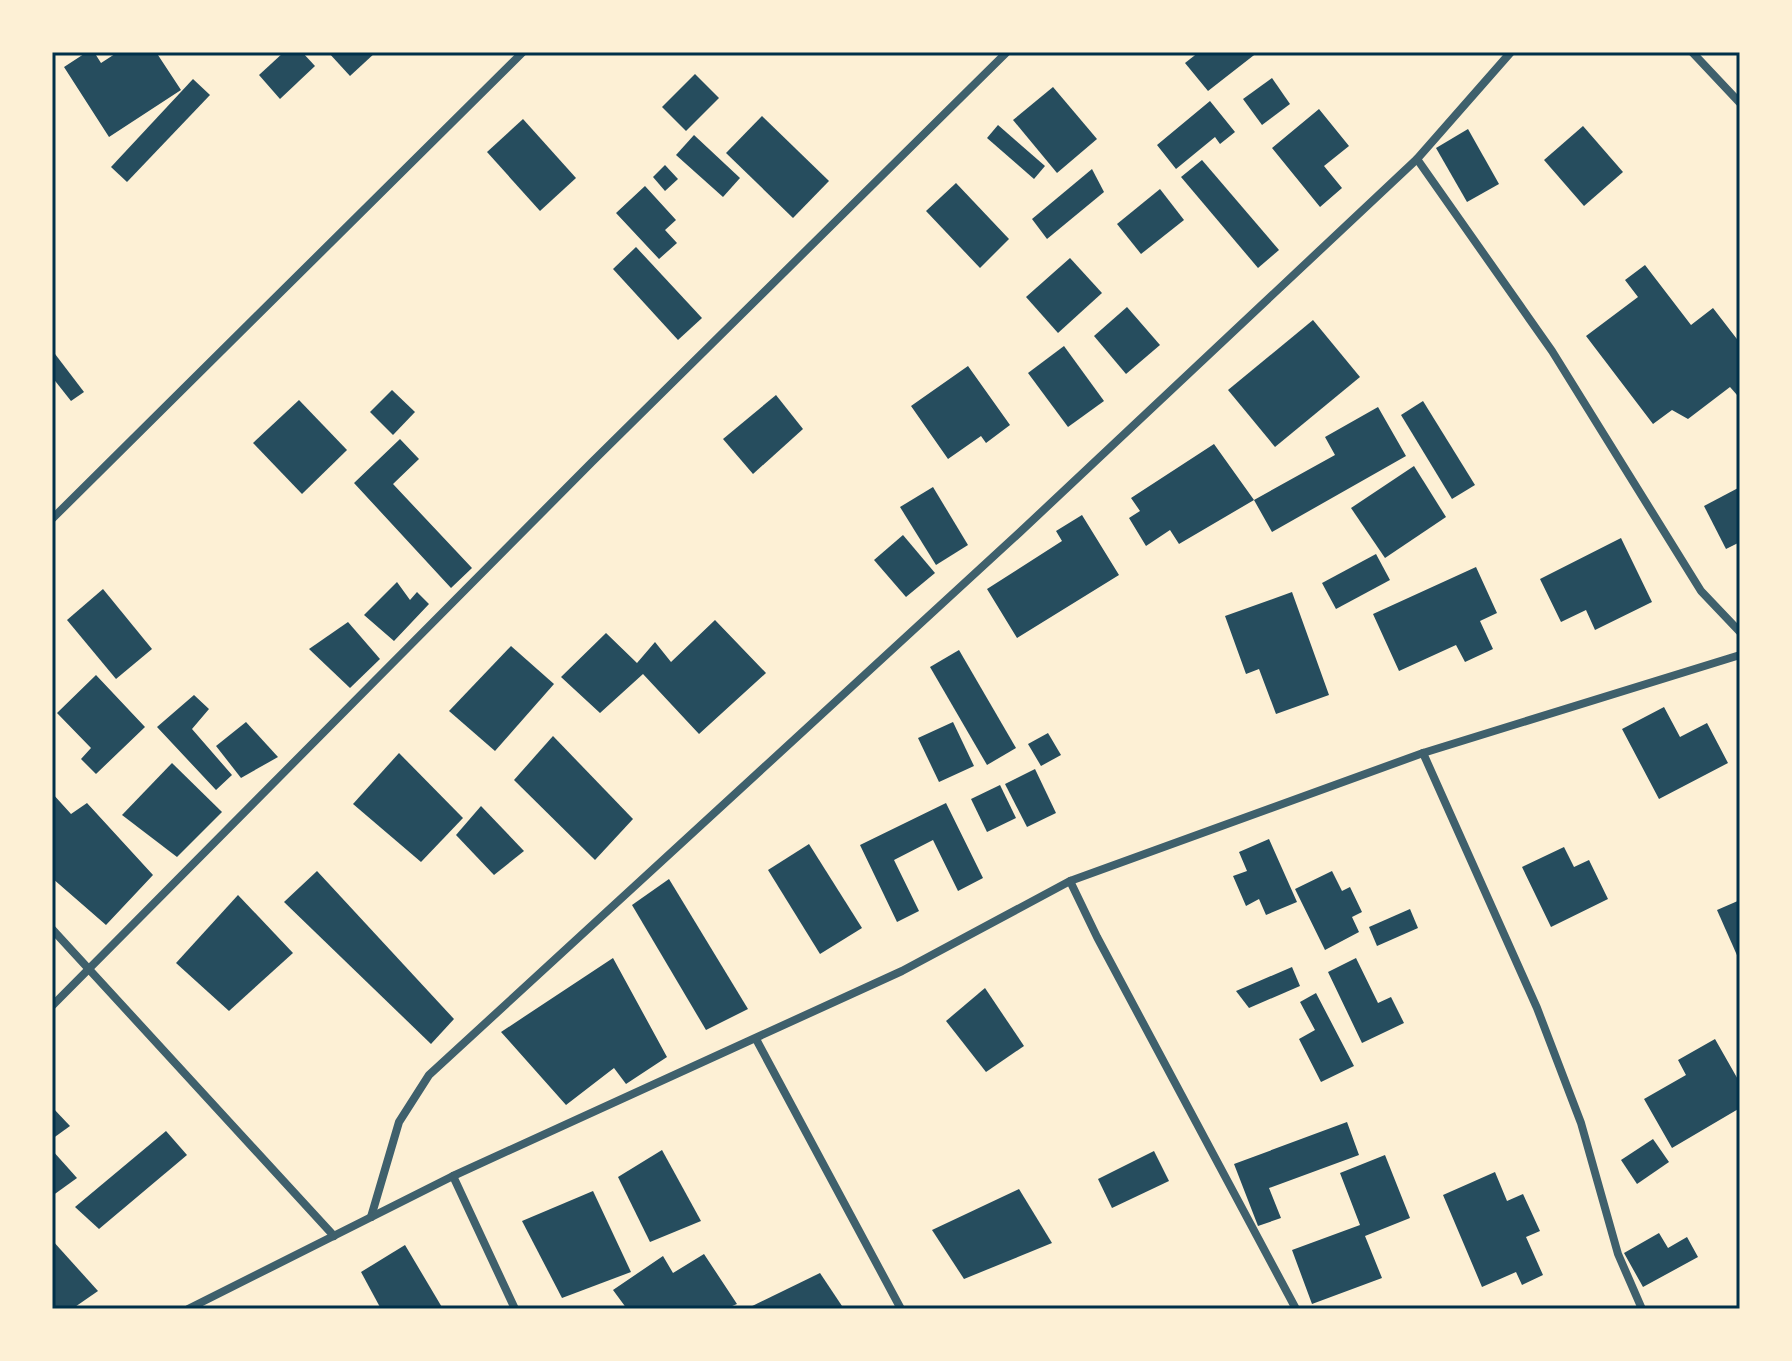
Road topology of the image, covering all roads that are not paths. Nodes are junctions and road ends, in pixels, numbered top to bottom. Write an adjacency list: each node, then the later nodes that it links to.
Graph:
1 (523, 52): 7 (street)
2 (1007, 52): 13 (street)
3 (1511, 52): 6 (street)
4 (1692, 52): 5 (street)
5 (1740, 103)
6 (1417, 159): 8 (street); 17 (street)
7 (52, 519)
8 (1740, 632)
9 (1740, 655): 10 (street)
10 (1423, 753): 11 (street); 23 (street)
11 (1070, 881): 15 (street); 22 (street)
12 (52, 929): 13 (street)
13 (91, 970): 14 (street); 18 (street)
14 (52, 1006)
15 (756, 1039): 16 (street); 21 (street)
16 (453, 1176): 17 (street); 20 (street)
17 (371, 1217): 18 (street)
18 (334, 1236): 19 (street)
19 (188, 1309)
20 (515, 1309)
21 (901, 1309)
22 (1296, 1309)
23 (1642, 1309)

